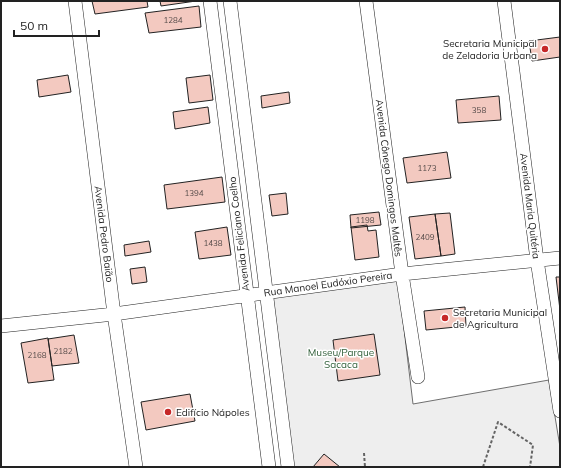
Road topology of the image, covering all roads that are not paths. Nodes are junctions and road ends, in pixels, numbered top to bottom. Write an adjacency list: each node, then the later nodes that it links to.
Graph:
1 (75, 1): 13 (street, Avenida Pedro Baião)
2 (210, 1): 7 (street, Avenida Feliciano Coelho)
3 (230, 1): 6 (street, Avenida Feliciano Coelho)
4 (366, 1): 10 (street, Avenida Cônego Domingos Maltês)
5 (504, 1): 9 (street, Avenida Maria Quitéria)
6 (242, 91): 7 (street); 11 (street, Avenida Feliciano Coelho)
7 (222, 93): 12 (street, Avenida Feliciano Coelho)
8 (560, 258): 9 (street, Rua Manoel Eudóxio Pereira)
9 (537, 260): 10 (street, Rua Manoel Eudóxio Pereira); 18 (street, Avenida Maria Quitéria)
10 (402, 274): 11 (street, Rua Manoel Eudóxio Pereira); 15 (street, Avenida Cônego Domingos Maltês)
11 (265, 293): 12 (street, Rua Manoel Eudóxio Pereira); 16 (street, Avenida Feliciano Coelho)
12 (246, 296): 13 (street, Rua Manoel Eudóxio Pereira); 17 (street, Avenida Feliciano Coelho)
13 (114, 314): 14 (street, Rua Manoel Eudóxio Pereira); 19 (street, Avenida Pedro Baião)
14 (1, 326)
15 (418, 377)
16 (278, 401): 17 (street); 21 (street, Avenida Feliciano Coelho)
17 (261, 404): 20 (street, Avenida Feliciano Coelho)
18 (560, 411)
19 (136, 467)
20 (269, 467)
21 (288, 467)

